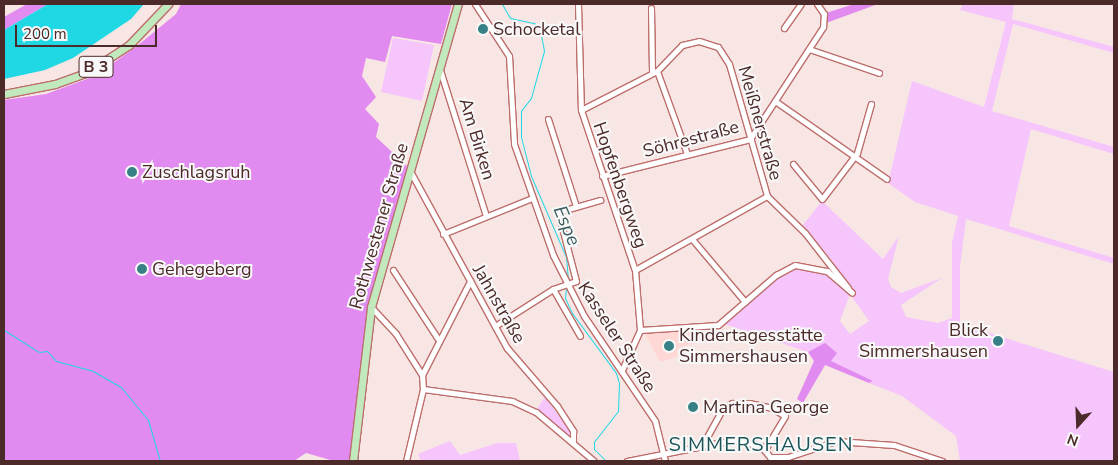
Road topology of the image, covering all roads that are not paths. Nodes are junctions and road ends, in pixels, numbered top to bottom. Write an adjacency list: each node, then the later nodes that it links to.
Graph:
1 (168, 4): 13 (main road, B 3)
2 (458, 4): 10 (main road, Rothwestener Straße)
3 (475, 4): 26 (street, Kasseler Straße)
4 (578, 4): 16 (street, Hopfenbergweg)
5 (801, 4): 8 (street)
6 (817, 4): 9 (street, Söhrestraße)
7 (651, 8): 11 (street)
8 (784, 28)
9 (809, 49): 12 (street); 14 (street, Söhrestraße)
10 (440, 70): 22 (main road, Rothwestener Straße); 29 (street, Am Birken)
11 (655, 72): 16 (street, Meißnerstraße); 18 (street, Meißnerstraße); 19 (street)
12 (879, 73)
13 (4, 94)
14 (776, 101): 18 (street, Söhrestraße); 20 (street)
15 (871, 104): 20 (street)
16 (581, 110): 23 (street, Hopfenbergweg)
17 (548, 119): 28 (street)
18 (750, 139): 19 (street, Söhrestraße); 25 (street, Meißnerstraße)
19 (687, 154): 23 (street, Söhrestraße)
20 (855, 155): 21 (street); 24 (street)
21 (793, 164)
22 (410, 171): 30 (street, Jahnstraße); 40 (main road, Rothwestener Straße)
23 (602, 176): 33 (street, Hopfenbergweg)
24 (887, 178)
25 (767, 196): 31 (street); 36 (street, Meißnerstraße)
26 (532, 198): 29 (street); 35 (street, Kasseler Straße)
27 (600, 200): 28 (street)
28 (576, 206): 35 (street)
29 (486, 216): 30 (street)
30 (443, 234): 34 (street, Jahnstraße)
31 (692, 239): 33 (street); 39 (street)
32 (393, 270): 44 (street)
33 (635, 270): 42 (street, Hopfenbergweg)
34 (470, 281): 41 (street, Jahnstraße); 44 (street)
35 (568, 285): 37 (street); 45 (street, Kasseler Straße)
36 (848, 288): 38 (street); 39 (street)
37 (553, 289): 41 (street); 43 (street)
38 (852, 294)
39 (744, 302): 42 (street)
40 (371, 306): 46 (street); 54 (main road, Rothwestener Straße)
41 (495, 326): 48 (street, Jahnstraße)
42 (640, 330): 45 (street, Hopfenbergweg)
43 (580, 336)
44 (438, 339): 46 (street)
45 (622, 370): 51 (street, Kasseler Straße)
46 (422, 375): 47 (street)
47 (423, 389): 48 (street); 55 (street)
48 (573, 443): 56 (street)
49 (703, 444): 50 (street); 50 (street); 51 (street)
50 (766, 448): 52 (street)
51 (665, 455): 57 (street); 58 (street, Kasseler Straße)
52 (765, 458): 53 (street)
53 (788, 459): 59 (street)
54 (353, 461)
55 (406, 461)
56 (594, 461)
57 (627, 461)
58 (665, 461)
59 (942, 461)

